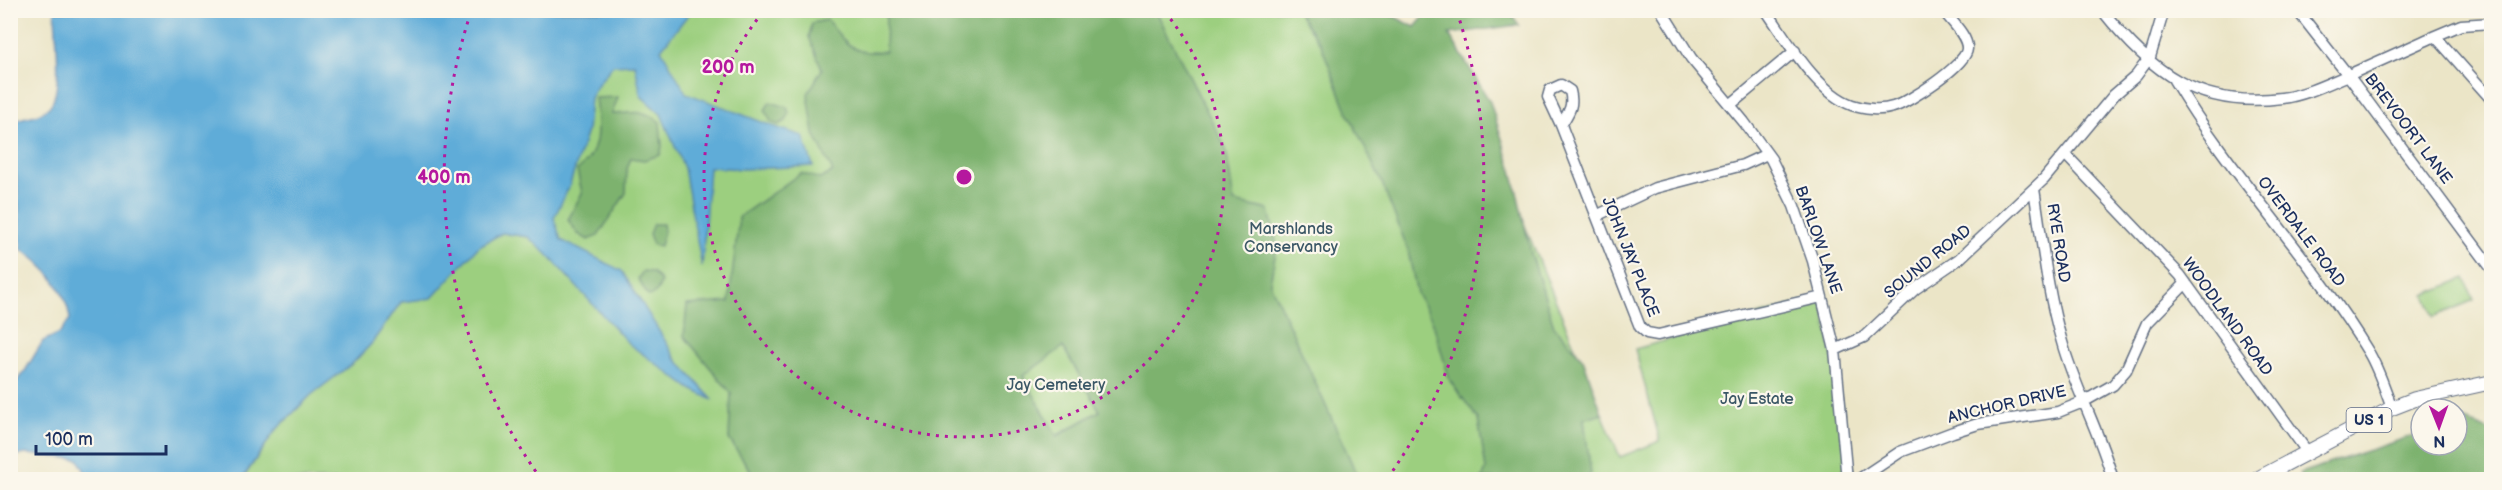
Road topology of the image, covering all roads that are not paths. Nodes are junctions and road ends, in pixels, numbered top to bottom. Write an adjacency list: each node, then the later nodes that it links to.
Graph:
1 (1661, 10): 14 (street, BARLOW LANE)
2 (1766, 10): 9 (street)
3 (1942, 10): 9 (street)
4 (2102, 10): 10 (street)
5 (2164, 10): 10 (street, RYE ROAD)
6 (2297, 10): 11 (street, BREVOORT LANE)
7 (2492, 22): 8 (street)
8 (2435, 36): 11 (street); 13 (street)
9 (1795, 51): 14 (street)
10 (2147, 61): 12 (street); 17 (street, RYE ROAD)
11 (2348, 75): 12 (street); 20 (street, BREVOORT LANE)
12 (2174, 80): 26 (street, OVERDALE ROAD)
13 (2492, 100)
14 (1730, 105): 16 (street, BARLOW LANE)
15 (1561, 125): 19 (street, JOHN JAY PLACE)
16 (1767, 154): 19 (street); 22 (street, BARLOW LANE)
17 (2065, 154): 18 (street, RYE ROAD); 21 (street, WOODLAND ROAD)
18 (2034, 189): 23 (street, SOUND ROAD); 25 (street, RYE ROAD)
19 (1598, 215): 22 (street, JOHN JAY PLACE)
20 (2492, 269)
21 (2186, 283): 25 (street, ANCHOR DRIVE); 27 (street, WOODLAND ROAD)
22 (1822, 297): 23 (street, BARLOW LANE)
23 (1835, 350): 28 (street, BARLOW LANE)
24 (2492, 382): 26 (main road, US 1)
25 (2083, 402): 29 (street, ANCHOR DRIVE); 30 (street, RYE ROAD)
26 (2392, 408): 27 (main road, US 1)
27 (2308, 453): 31 (main road, US 1)
28 (1847, 480)
29 (1858, 480)
30 (2113, 480)
31 (2255, 480)

